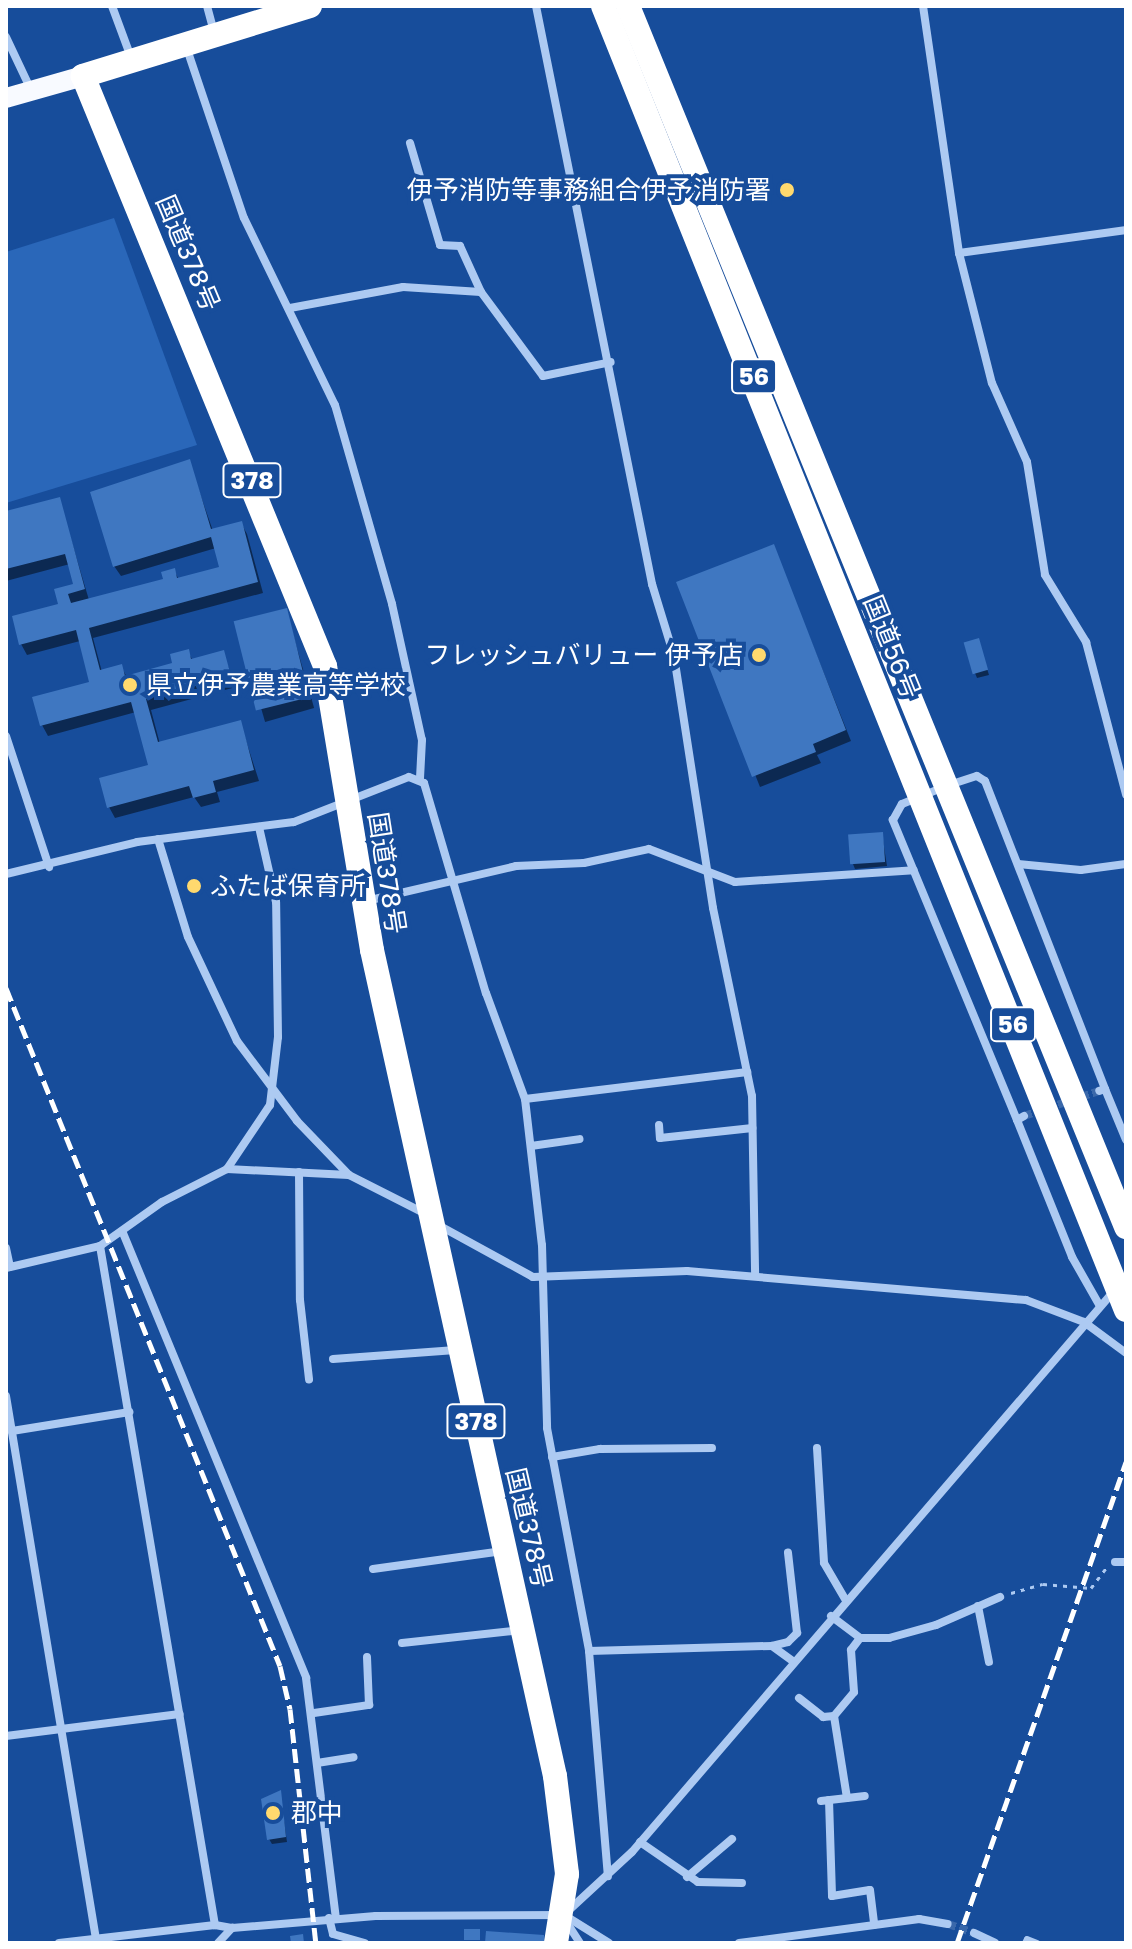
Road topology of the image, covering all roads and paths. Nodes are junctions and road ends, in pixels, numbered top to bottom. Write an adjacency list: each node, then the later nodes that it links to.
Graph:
1 (112, 6): 11 (street)
2 (207, 6): 8 (street)
3 (310, 6): 8 (highway)
4 (536, 6): 20 (street)
5 (603, 6): 25 (highway, 国道56号 / 56)
6 (628, 6): 23 (highway, 国道56号 / 56)
7 (923, 6): 17 (street)
8 (214, 35): 10 (highway)
9 (6, 37): 13 (street)
10 (185, 44): 11 (highway); 19 (street)
11 (132, 61): 12 (highway)
12 (83, 76): 13 (main road); 26 (highway, 国道378号 / 378)
13 (32, 91): 14 (main road)
14 (6, 98)
15 (410, 143): 18 (street)
16 (1126, 230): 17 (street)
17 (959, 253): 24 (street)
18 (481, 292): 19 (street); 20 (street)
19 (290, 308): 22 (street)
20 (611, 362): 33 (street)
21 (6, 736): 31 (street)
22 (420, 779): 26 (street); 35 (street)
23 (949, 785): 25 (street); 29 (street); 49 (highway, 国道56号 / 56)
24 (1126, 795)
25 (920, 796): 32 (street); 58 (highway, 国道56号 / 56)
26 (347, 802): 27 (street); 36 (highway, 国道378号 / 378)
27 (259, 827): 28 (street); 38 (street)
28 (158, 839): 31 (street); 38 (street)
29 (1018, 864): 30 (street); 43 (street)
30 (1126, 864)
31 (49, 867): 34 (street)
32 (914, 870): 33 (street); 57 (street)
33 (709, 871): 35 (street); 37 (street)
34 (6, 874)
35 (457, 880): 36 (street); 39 (street)
36 (365, 901): 48 (highway, 国道378号 / 378)
37 (747, 1072): 39 (street); 41 (street)
38 (273, 1091): 45 (street); 47 (street)
39 (525, 1099): 44 (street)
40 (659, 1125): 41 (street)
41 (752, 1128): 54 (street)
42 (580, 1139): 44 (street)
43 (1126, 1140)
44 (531, 1146): 55 (street)
45 (227, 1169): 46 (street); 50 (street)
46 (299, 1172): 47 (street); 63 (street)
47 (349, 1175): 48 (street)
48 (429, 1216): 55 (street); 60 (highway, 国道378号 / 378)
49 (1126, 1227)
50 (123, 1233): 51 (street); 88 (street)
51 (100, 1246): 53 (street); 65 (street)
52 (6, 1248): 53 (street)
53 (8, 1268)
54 (755, 1275): 55 (street); 59 (street)
55 (543, 1277): 69 (street)
56 (1126, 1280): 57 (street)
57 (1100, 1306): 59 (street)
58 (1126, 1310)
59 (1084, 1322): 61 (street); 76 (street)
60 (460, 1349): 62 (street); 70 (highway, 国道378号 / 378)
61 (1126, 1353)
62 (333, 1359)
63 (309, 1379)
64 (6, 1396): 66 (street)
65 (129, 1412): 66 (street); 89 (street)
66 (12, 1431): 91 (street)
67 (712, 1448): 69 (street)
68 (817, 1448): 76 (street)
69 (552, 1457): 83 (street)
70 (506, 1551): 74 (street); 79 (highway, 国道378号 / 378)
71 (788, 1553): 82 (street)
72 (1115, 1562): 73 (street); 75 (path)
73 (1126, 1562)
74 (373, 1569)
75 (1000, 1597): 77 (street)
76 (845, 1599): 78 (street)
77 (978, 1606): 80 (street); 86 (street)
78 (831, 1616): 80 (street); 85 (street)
79 (523, 1629): 81 (street); 102 (highway, 国道378号 / 378)
80 (860, 1638): 90 (street)
81 (402, 1643)
82 (772, 1646): 83 (street); 85 (street)
83 (589, 1651): 99 (street)
84 (367, 1657): 88 (street)
85 (793, 1661): 98 (street)
86 (989, 1662)
87 (799, 1698): 90 (street)
88 (314, 1713): 94 (street)
89 (180, 1714): 91 (street); 105 (street)
90 (834, 1716): 96 (street)
91 (57, 1729): 92 (street); 109 (street)
92 (6, 1736)
93 (354, 1757): 94 (street)
94 (317, 1763): 103 (street)
95 (865, 1796): 96 (street)
96 (847, 1798): 106 (street)
97 (732, 1839): 100 (street)
98 (640, 1842): 99 (street); 100 (street)
99 (608, 1876): 102 (street)
100 (687, 1877): 101 (street)
101 (742, 1883)
102 (564, 1915): 103 (street); 114 (highway, 国道378号 / 378); 115 (street); 116 (street)
103 (333, 1918): 107 (street); 113 (street)
104 (948, 1924): 106 (street)
105 (215, 1925): 107 (street); 109 (street)
106 (874, 1925): 117 (street)
107 (232, 1928): 112 (street)
108 (974, 1933): 110 (street)
109 (96, 1939): 111 (street)
110 (991, 1942)
111 (59, 1943)
112 (218, 1943)
113 (365, 1943)
114 (556, 1943)
115 (580, 1943)
116 (609, 1943)
117 (739, 1943)
118 (1025, 1943): 119 (lane)
119 (1037, 1943)

